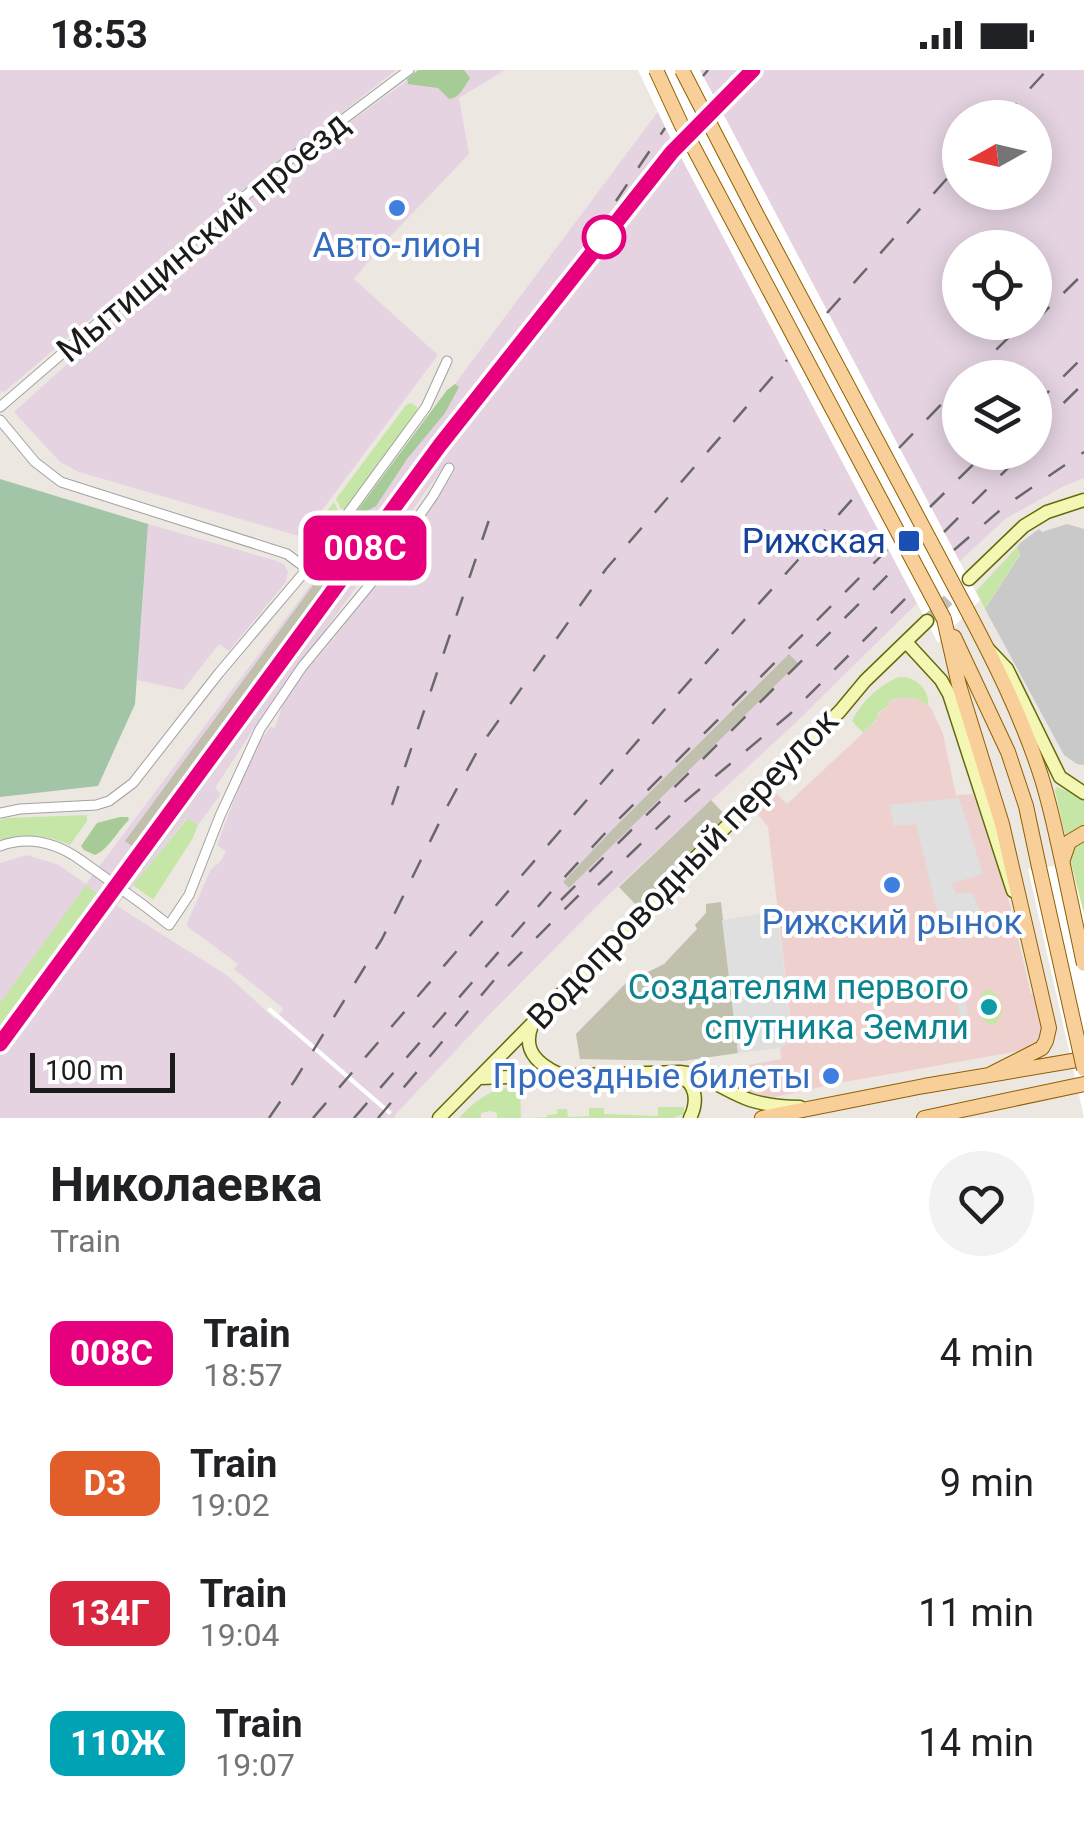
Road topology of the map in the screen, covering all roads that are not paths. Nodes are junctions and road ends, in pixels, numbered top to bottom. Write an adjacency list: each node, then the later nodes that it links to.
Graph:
1 (409, 70): 5 (street, Мытищинский проезд)
2 (656, 70): 11 (main road, bridge)
3 (682, 70): 14 (main road, bridge)
4 (447, 361): 9 (street)
5 (0, 408)
6 (0, 420): 9 (street)
7 (449, 468): 20 (street, bridge)
8 (1084, 500): 10 (main road)
9 (307, 570): 18 (street)
10 (969, 579)
11 (944, 619): 22 (main road); 25 (main road, bridge)
12 (927, 622): 13 (main road, Водопроводный переулок)
13 (906, 642): 22 (main road); 24 (main road, Водопроводный переулок)
14 (984, 644): 15 (main road); 21 (main road)
15 (1044, 742): 16 (main road); 17 (main road)
16 (1084, 785)
17 (1084, 793)
18 (0, 813)
19 (1084, 833): 21 (main road)
20 (0, 846)
21 (1062, 865): 23 (main road, bridge)
22 (1024, 916): 27 (main road)
23 (1084, 964)
24 (533, 1022): 28 (main road); 29 (main road, Водопроводный переулок)
25 (1081, 1061): 27 (main road)
26 (655, 1072): 28 (main road); 31 (main road); 33 (main road)
27 (991, 1074): 31 (main road)
28 (562, 1075): 29 (main road)
29 (479, 1078): 32 (main road, Водопроводный переулок)
30 (1084, 1084): 35 (main road)
31 (823, 1106): 34 (main road)
32 (439, 1118)
33 (690, 1118)
34 (762, 1118)
35 (924, 1118)

